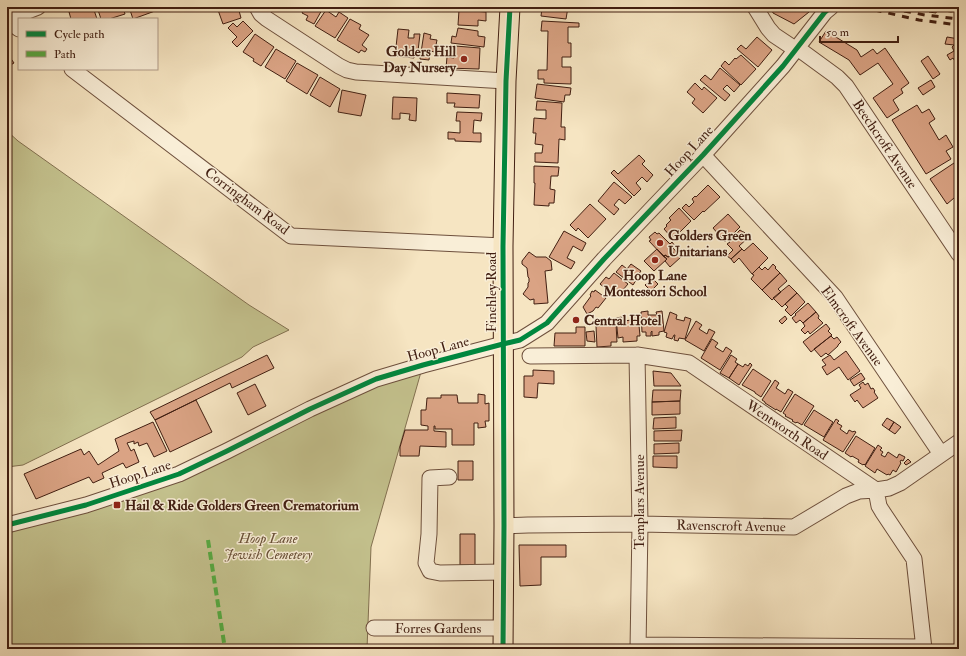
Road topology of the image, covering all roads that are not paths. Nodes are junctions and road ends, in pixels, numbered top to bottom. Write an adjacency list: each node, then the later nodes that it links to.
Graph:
1 (38, 7): 6 (street)
2 (257, 7): 10 (street)
3 (510, 7): 10 (main road, Finchley Road)
4 (755, 7): 8 (street, Beechcroft Avenue)
5 (831, 7): 8 (street, Hoop Lane)
6 (7, 19): 7 (street)
7 (18, 28)
8 (796, 48): 11 (street, Hoop Lane); 13 (street, Beechcroft Avenue)
9 (73, 70): 12 (street, Corringham Road)
10 (506, 81): 12 (main road, Finchley Road)
11 (703, 155): 14 (street, Hoop Lane); 18 (street, Elmcroft Avenue)
12 (503, 246): 14 (main road, Finchley Road)
13 (959, 254)
14 (503, 344): 22 (street, Hoop Lane); 23 (main road, Finchley Road)
15 (637, 355): 16 (street, Wentworth Road); 20 (street, Wentworth Road); 21 (street, Templars Avenue)
16 (530, 356)
17 (959, 442): 18 (street, Ravenscroft Avenue)
18 (941, 454): 20 (street, Ravenscroft Avenue)
19 (449, 477): 24 (street)
20 (876, 490): 21 (street, Ravenscroft Avenue); 28 (street)
21 (640, 524): 23 (street, Ravenscroft Avenue); 27 (street, Templars Avenue)
22 (7, 525)
23 (504, 526): 24 (main road, Finchley Road)
24 (503, 572): 26 (main road, Finchley Road)
25 (374, 628): 26 (street, Forres Gardens)
26 (503, 628): 29 (main road, Finchley Road)
27 (638, 647): 28 (street)
28 (924, 648)
29 (503, 649)

